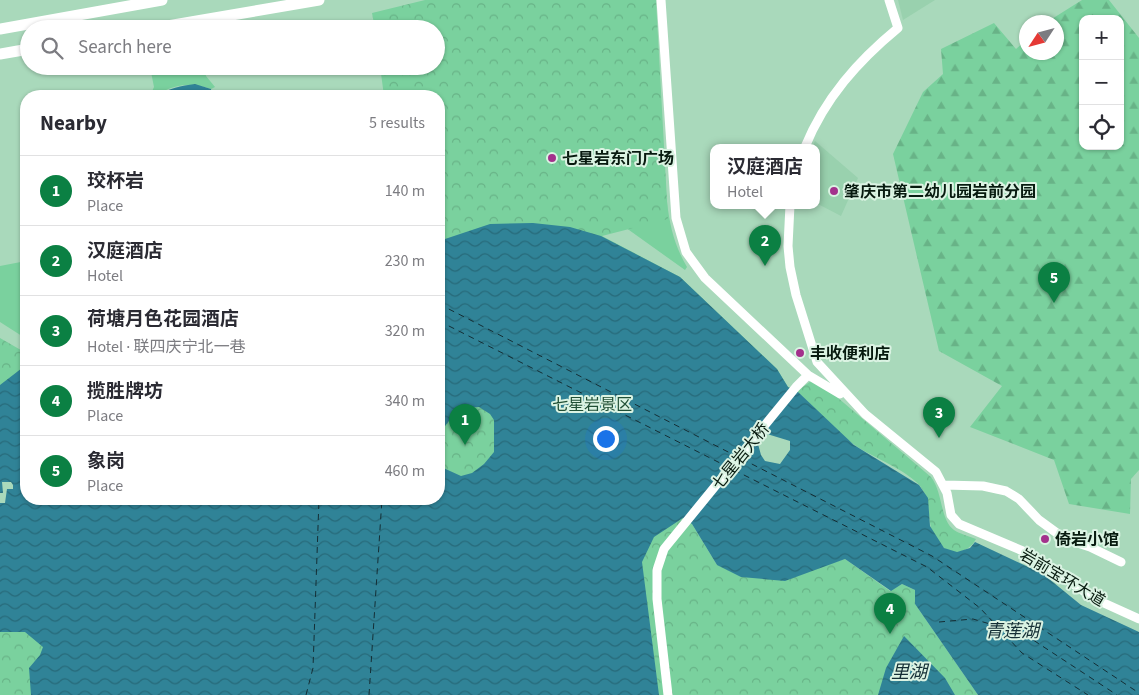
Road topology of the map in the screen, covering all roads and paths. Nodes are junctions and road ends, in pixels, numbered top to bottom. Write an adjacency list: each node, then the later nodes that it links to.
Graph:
1 (162, 0): 6 (main road)
2 (315, 0): 3 (main road); 7 (main road)
3 (319, 0)
4 (661, 0): 15 (street)
5 (889, 0): 12 (street)
6 (50, 20)
7 (201, 20)
8 (20, 25): 9 (main road)
9 (0, 29)
10 (20, 51): 11 (main road)
11 (0, 54)
12 (807, 144)
13 (790, 209): 14 (street)
14 (819, 364): 15 (street); 15 (street, 七星岩大桥); 16 (street)
15 (810, 375): 16 (street); 20 (street, 七星岩大桥)
16 (851, 401): 17 (street)
17 (944, 485): 18 (street); 19 (street, 岩前宝环大道)
18 (1121, 562)
19 (1139, 619)
20 (668, 695)

